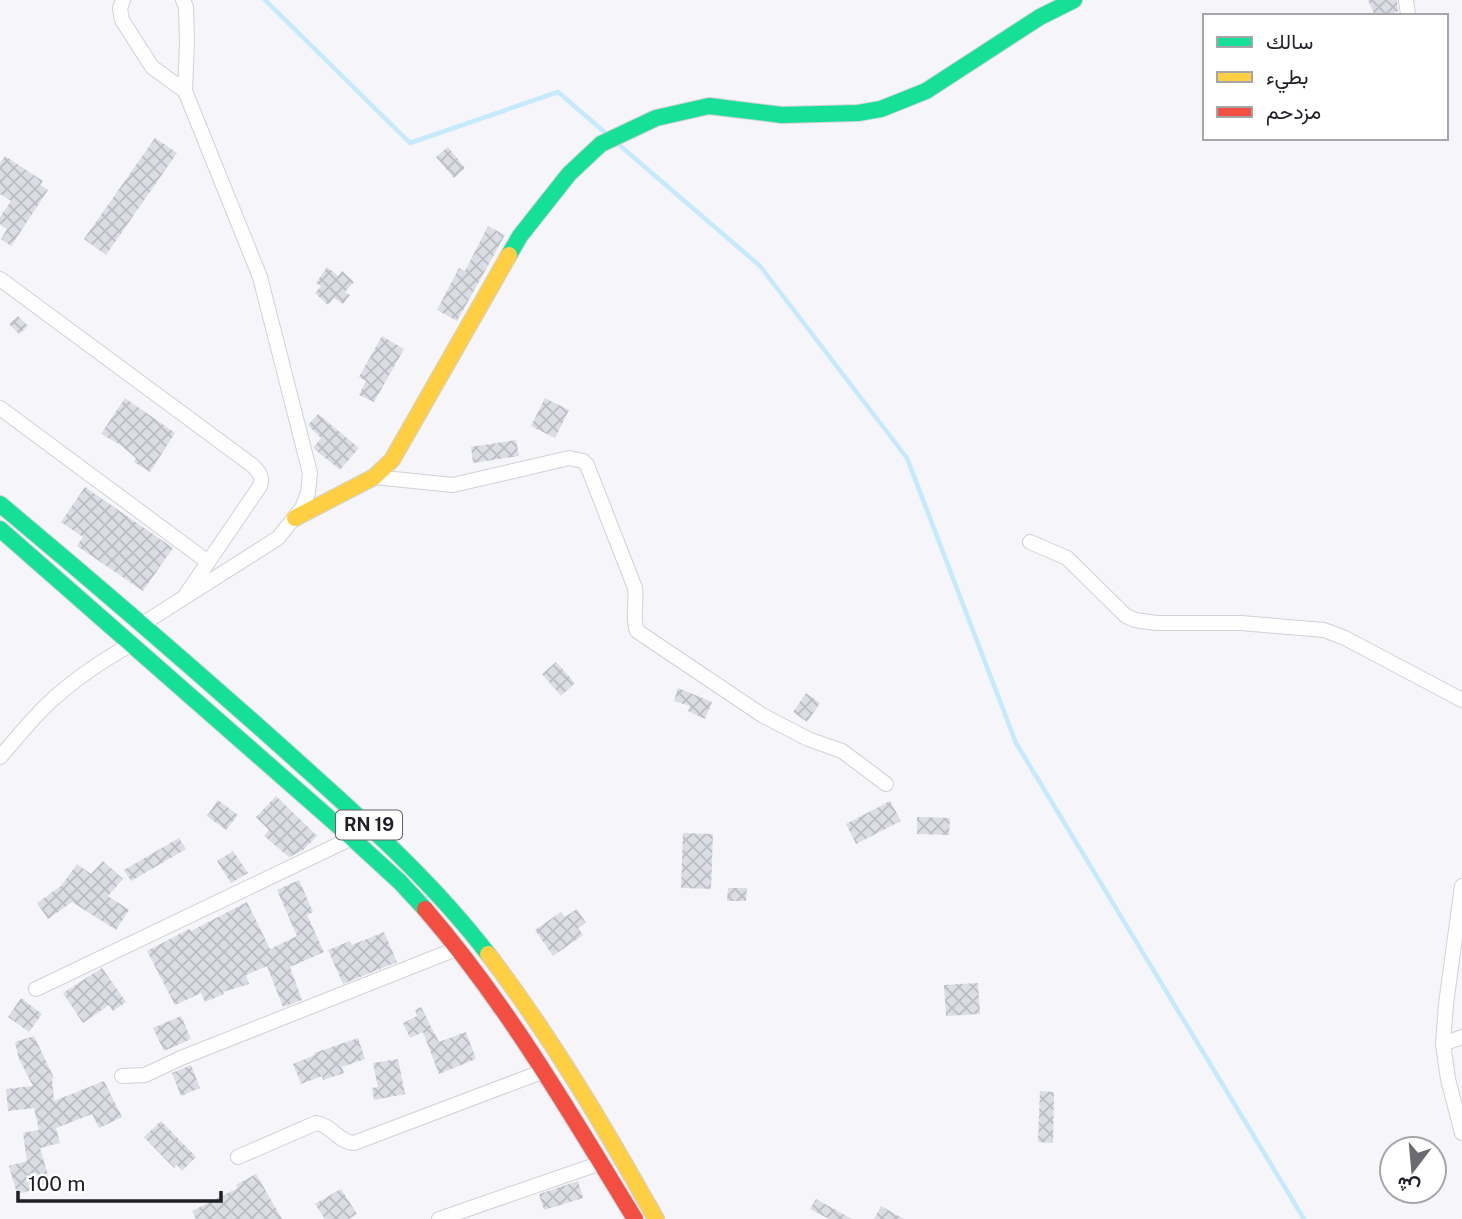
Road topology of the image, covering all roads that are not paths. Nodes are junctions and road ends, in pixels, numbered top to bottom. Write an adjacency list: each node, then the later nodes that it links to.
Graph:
1 (123, 0): 4 (street)
2 (183, 0): 4 (street)
3 (1074, 0): 7 (main road)
4 (186, 91): 9 (street)
5 (0, 279): 12 (street)
6 (0, 408): 12 (street)
7 (374, 477): 9 (main road); 19 (street)
8 (0, 503): 14 (main road, RN 19)
9 (295, 518): 13 (street)
10 (0, 529): 15 (main road, RN 19)
11 (1030, 542): 17 (street)
12 (208, 562): 13 (street)
13 (182, 601): 14 (street)
14 (143, 623): 15 (main road); 16 (main road); 25 (main road, RN 19)
15 (116, 630): 16 (main road, RN 19)
16 (136, 647): 18 (street); 20 (main road, RN 19)
17 (1462, 700)
18 (0, 757)
19 (886, 784)
20 (352, 838): 22 (main road, RN 19); 23 (street)
21 (1462, 886): 26 (street)
22 (456, 949): 27 (main road, RN 19); 30 (street)
23 (36, 989)
24 (1462, 1037): 26 (street)
25 (549, 1040): 27 (main road); 28 (main road, RN 19)
26 (1443, 1044): 31 (street)
27 (533, 1054): 29 (main road, RN 19)
28 (565, 1064): 29 (main road); 36 (main road, RN 19)
29 (546, 1074): 32 (street); 33 (main road, RN 19)
30 (122, 1076)
31 (1462, 1133)
32 (238, 1157)
33 (601, 1163): 34 (street); 35 (main road, RN 19)
34 (439, 1219)
35 (635, 1219)
36 (656, 1219)

